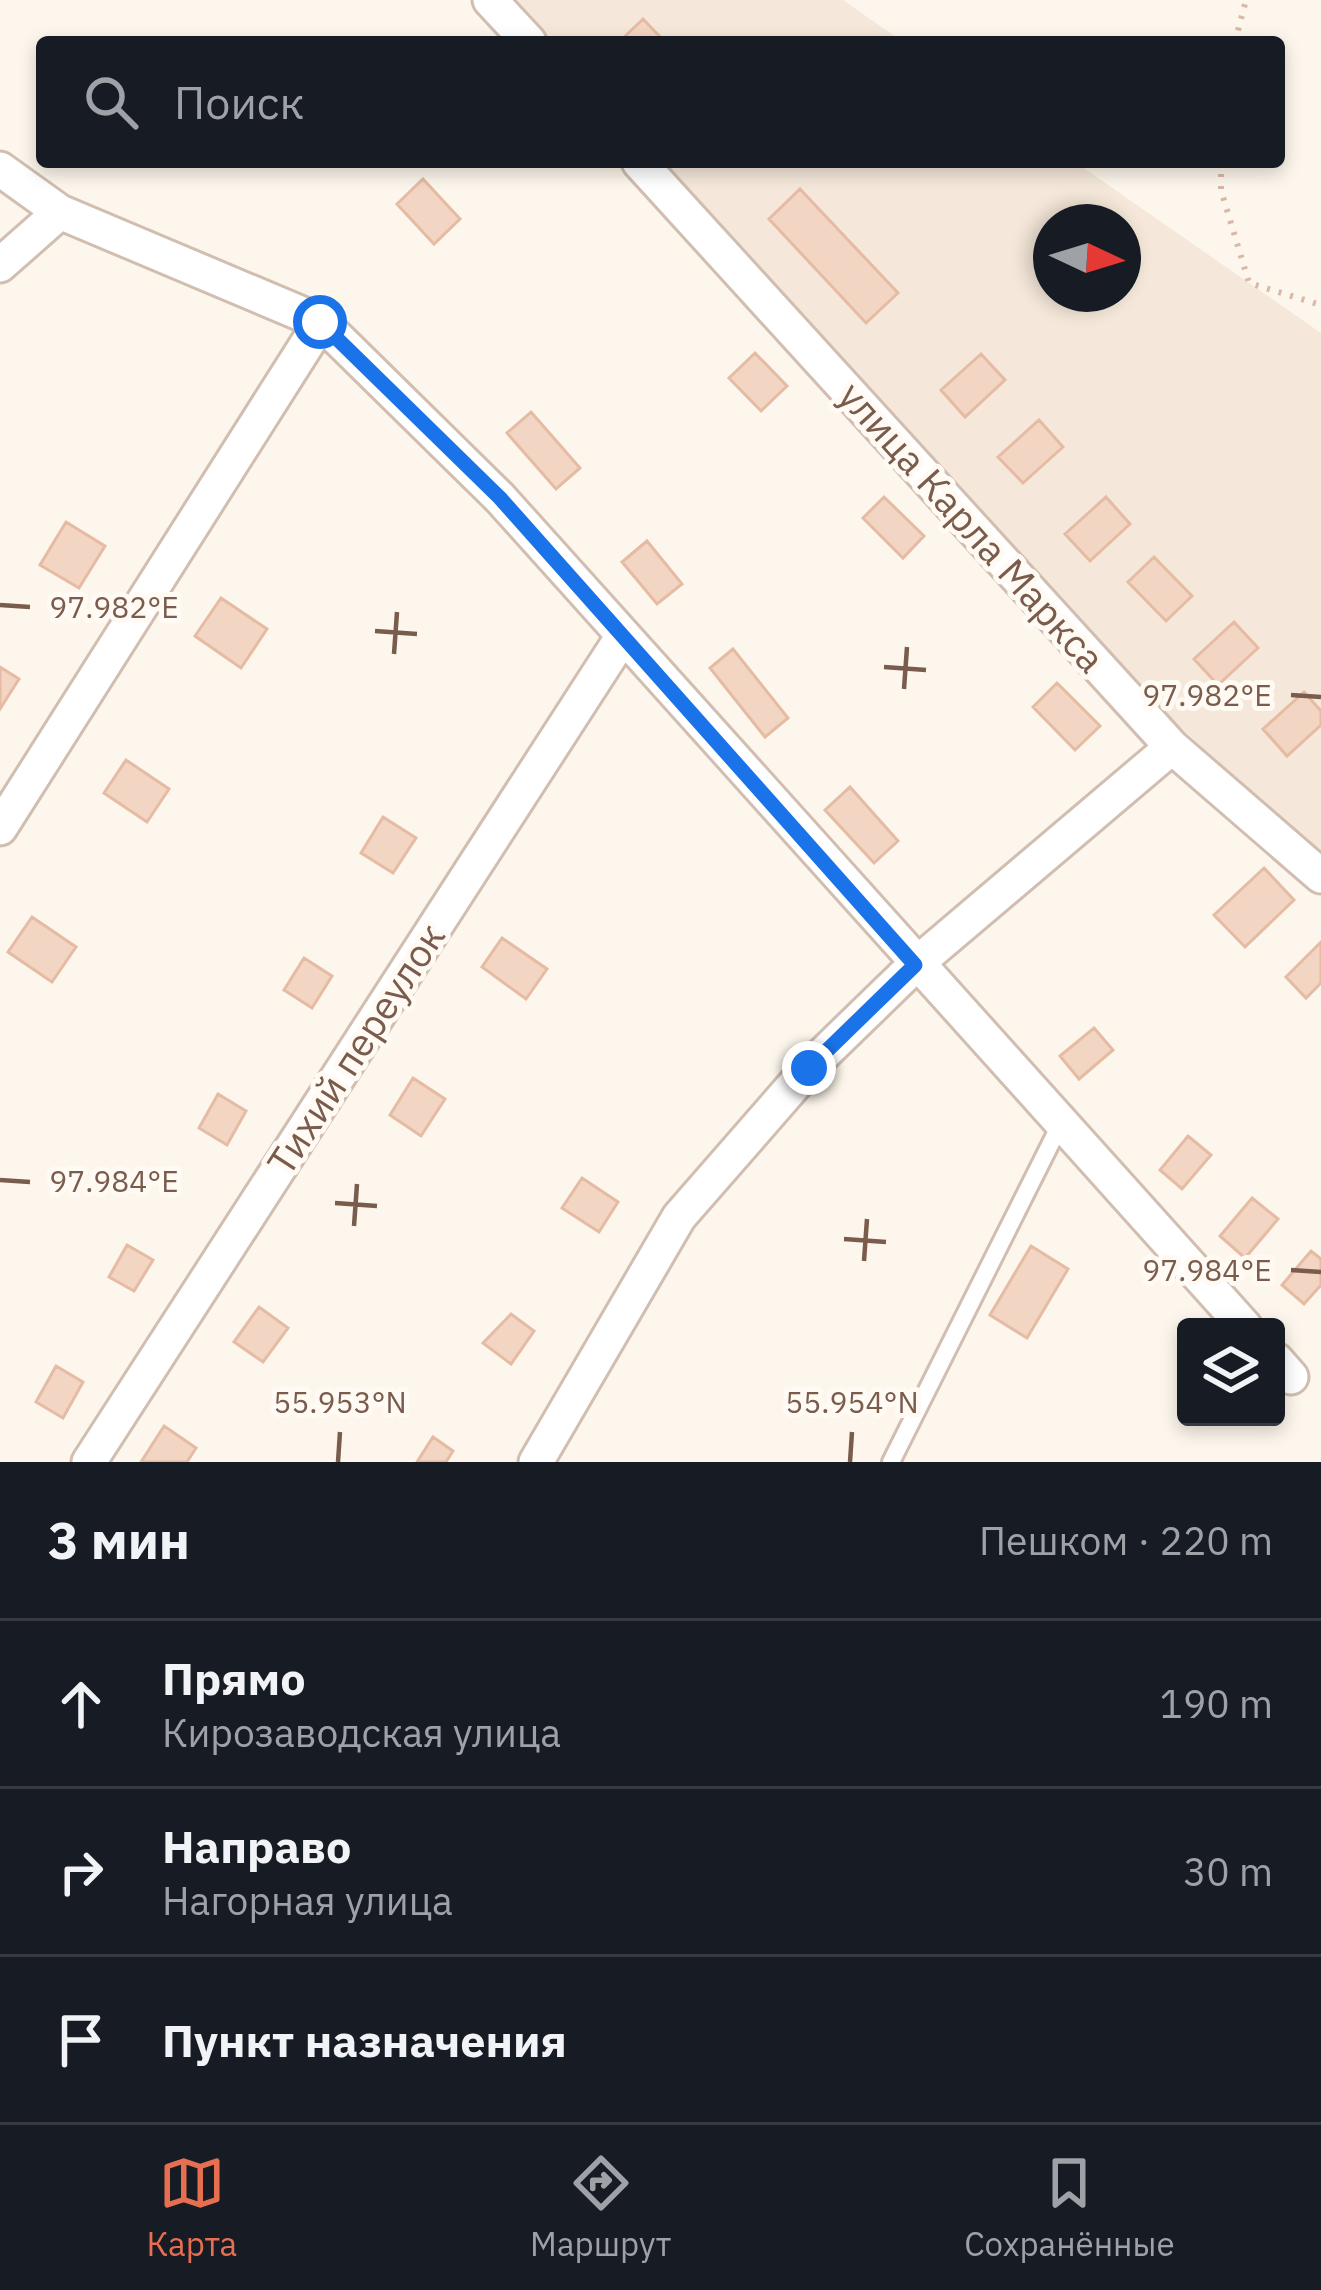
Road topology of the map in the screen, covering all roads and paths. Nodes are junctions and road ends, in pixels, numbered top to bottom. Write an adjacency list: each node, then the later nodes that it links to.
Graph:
1 (490, 0): 3 (street)
2 (1246, 0): 4 (path)
3 (523, 36)
4 (1237, 36)
5 (644, 168): 13 (street, улица Карла Маркса)
6 (1221, 168): 10 (path)
7 (0, 170): 8 (street)
8 (60, 212): 9 (street); 11 (street)
9 (0, 265)
10 (1321, 305)
11 (320, 322): 12 (street); 14 (street)
12 (623, 636): 16 (street); 19 (street, Тихий переулок)
13 (1172, 746): 15 (street, улица Карла Маркса); 16 (street)
14 (0, 828)
15 (1321, 876)
16 (915, 965): 17 (street); 20 (street)
17 (1060, 1125): 18 (street); 21 (lane)
18 (1237, 1318)
19 (89, 1462)
20 (536, 1462)
21 (891, 1462)

